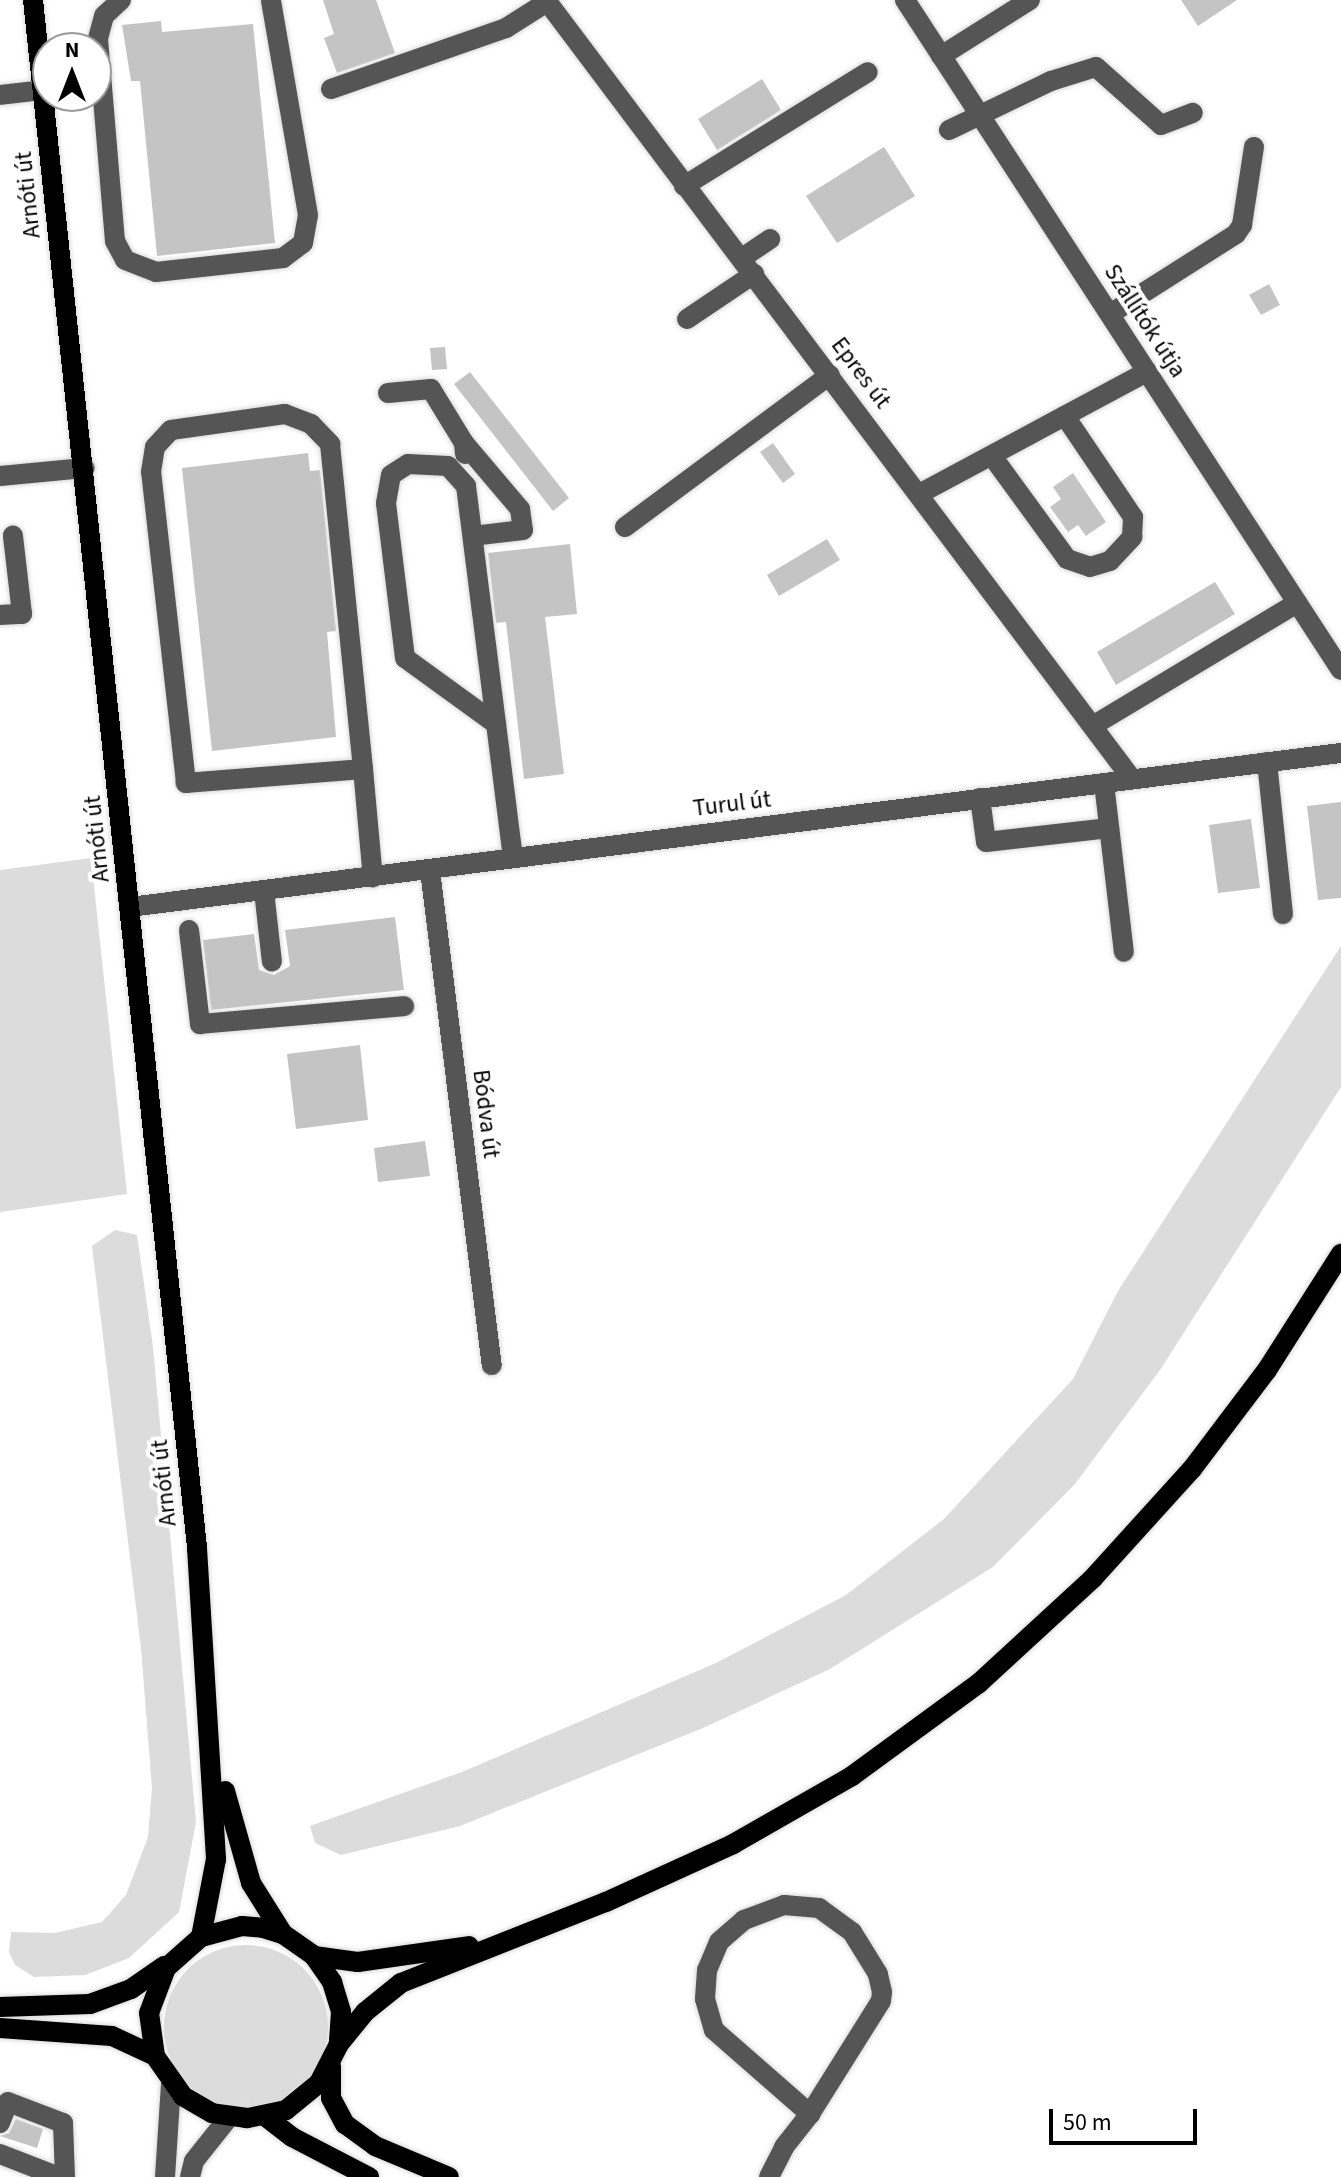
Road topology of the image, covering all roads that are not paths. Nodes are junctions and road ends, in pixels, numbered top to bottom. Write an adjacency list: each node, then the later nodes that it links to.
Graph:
1 (33, 0): 7 (main road, Arnóti út)
2 (121, 0): 3 (street)
3 (271, 0)
4 (905, 0): 8 (street, Szállítók útja)
5 (1030, 0): 8 (street)
6 (546, 1): 10 (street); 18 (street, Epres út)
7 (37, 32)
8 (941, 56): 14 (street, Szállítók útja)
9 (868, 72): 18 (street)
10 (331, 89)
11 (32, 91): 12 (street)
12 (0, 95)
13 (45, 112): 29 (main road, Arnóti út)
14 (978, 113): 15 (street); 16 (street); 21 (street, Szállítók útja)
15 (1193, 113)
16 (949, 130)
17 (1254, 147): 21 (street)
18 (684, 186): 20 (street, Epres út)
19 (770, 239): 20 (street)
20 (748, 266): 22 (street); 24 (street, Epres út)
21 (1110, 314): 23 (street, Szállítók útja)
22 (687, 319)
23 (1147, 372): 26 (street); 36 (street, Szállítók útja)
24 (830, 375): 32 (street, Epres út); 33 (street)
25 (388, 393): 27 (street)
26 (1065, 416): 28 (street); 28 (street)
27 (464, 443): 31 (street); 35 (street)
28 (992, 456): 32 (street)
29 (85, 468): 30 (street); 52 (main road, Arnóti út)
30 (0, 476)
31 (466, 486): 35 (street); 39 (street)
32 (919, 494): 40 (street, Epres út)
33 (625, 527)
34 (13, 536): 37 (street)
35 (473, 536): 39 (street)
36 (1297, 603): 38 (street, Szállítók útja); 40 (street)
37 (0, 615)
38 (1341, 670)
39 (496, 724): 48 (street)
40 (1094, 725): 44 (street, Epres út)
41 (1341, 753): 42 (street, Turul út)
42 (1267, 762): 44 (street, Turul út); 53 (street)
43 (363, 769): 43 (street); 50 (street)
44 (1132, 779): 45 (street, Turul út)
45 (1104, 783): 46 (street, Turul út); 47 (street)
46 (980, 798): 47 (street); 48 (street, Turul út)
47 (1109, 828): 55 (street)
48 (513, 858): 49 (street, Turul út)
49 (430, 870): 50 (street, Turul út); 59 (street, Bódva út)
50 (373, 878): 51 (street, Turul út)
51 (264, 891): 52 (street, Turul út); 56 (street)
52 (130, 907): 60 (main road, Arnóti út)
53 (1283, 914)
54 (189, 930): 57 (street)
55 (1124, 952)
56 (272, 962)
57 (404, 1006)
58 (1341, 1254): 63 (main road)
59 (492, 1365)
60 (207, 1673): 61 (main road); 62 (main road)
61 (283, 1934): 62 (main road); 65 (main road)
62 (201, 1937): 64 (main road)
63 (512, 1937): 65 (main road); 68 (main road)
64 (176, 1956): 66 (main road); 69 (main road)
65 (314, 1956): 68 (main road)
66 (0, 2007)
67 (0, 2028): 69 (main road)
68 (339, 2044): 70 (main road)
69 (155, 2056): 71 (main road)
70 (331, 2066): 73 (main road); 81 (main road)
71 (171, 2083): 74 (main road); 78 (street)
72 (810, 2114): 72 (street); 82 (street)
73 (265, 2116): 74 (main road); 80 (main road)
74 (229, 2117): 79 (street)
75 (0, 2123): 77 (street)
76 (0, 2154): 77 (street)
77 (62, 2177)
78 (165, 2177)
79 (190, 2177)
80 (369, 2177)
81 (449, 2177)
82 (769, 2177)

